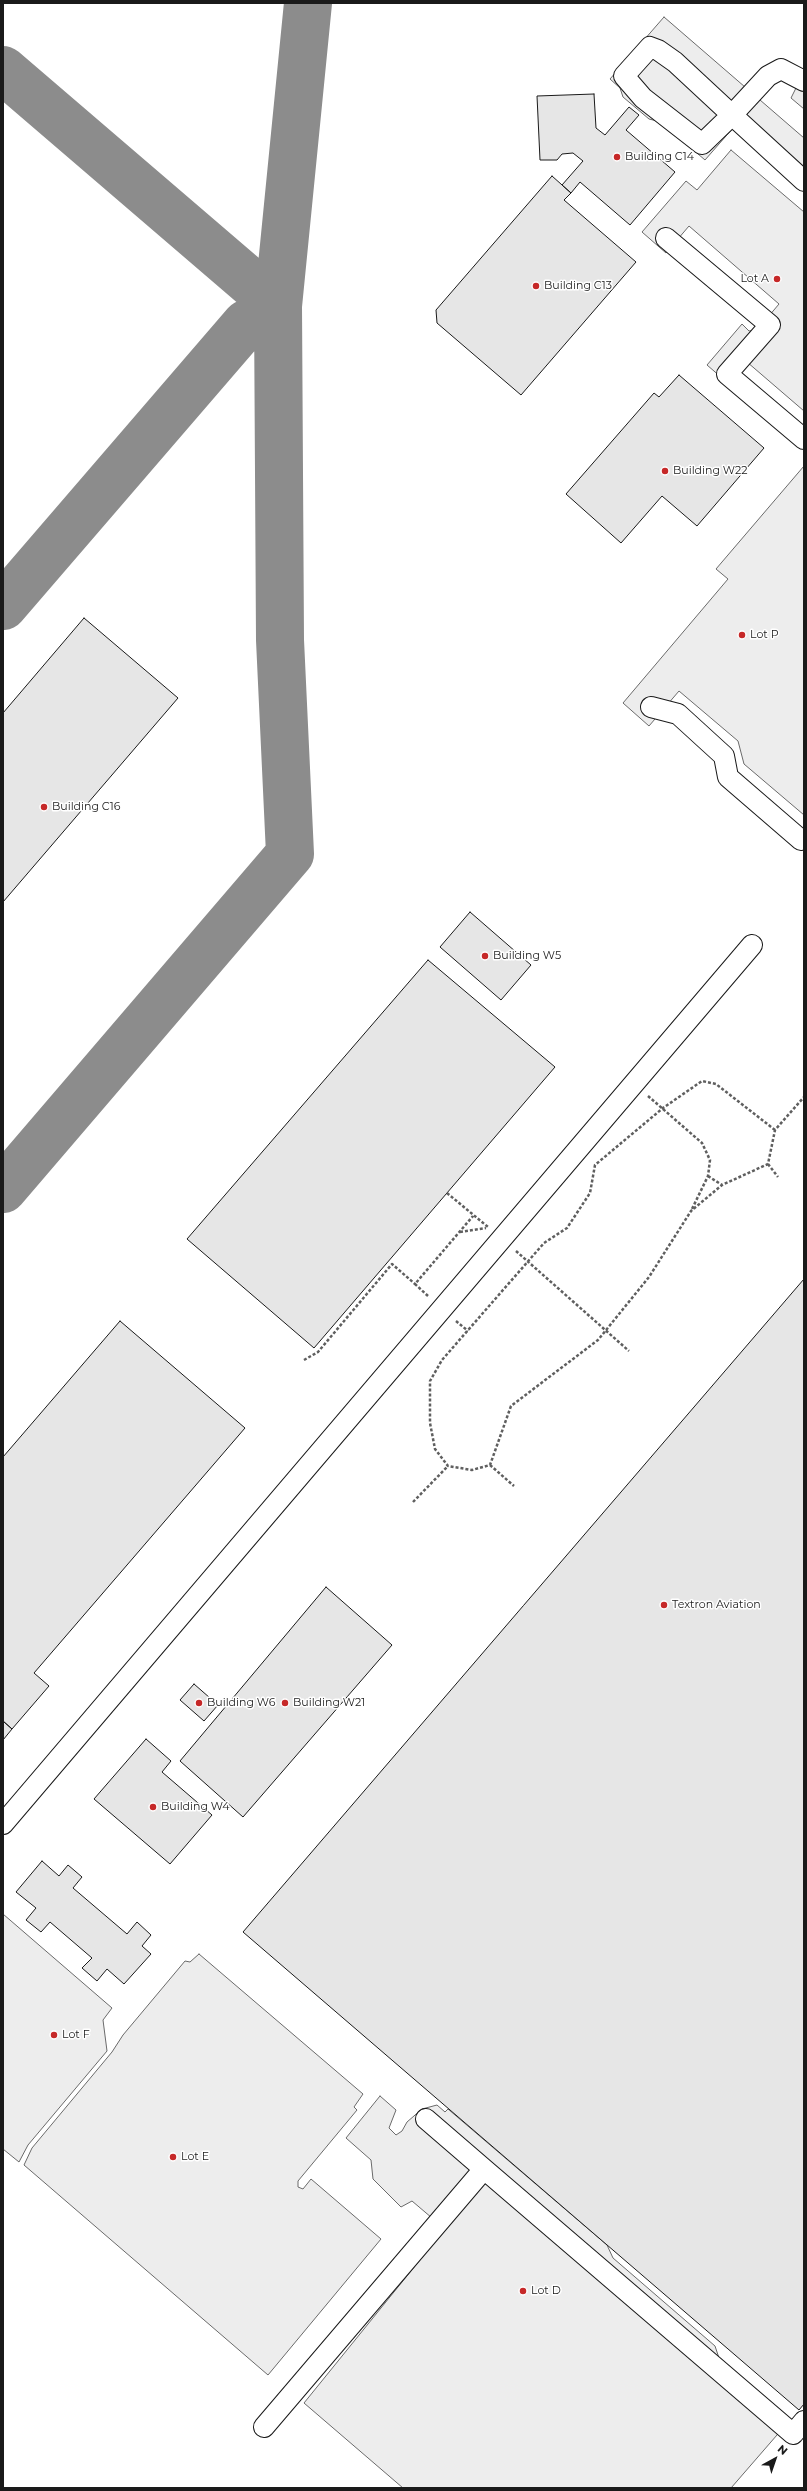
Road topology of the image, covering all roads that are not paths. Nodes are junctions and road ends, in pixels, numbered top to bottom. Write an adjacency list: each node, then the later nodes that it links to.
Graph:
1 (804, 81): 2 (lane)
2 (732, 115): 2 (lane); 3 (lane)
3 (804, 181)
4 (666, 238): 5 (lane)
5 (804, 439)
6 (651, 707): 7 (lane)
7 (801, 840)
8 (752, 945): 9 (lane)
9 (3, 1824)
10 (426, 2119): 11 (lane)
11 (484, 2169): 12 (lane); 13 (lane)
12 (804, 2421)
13 (264, 2427)

